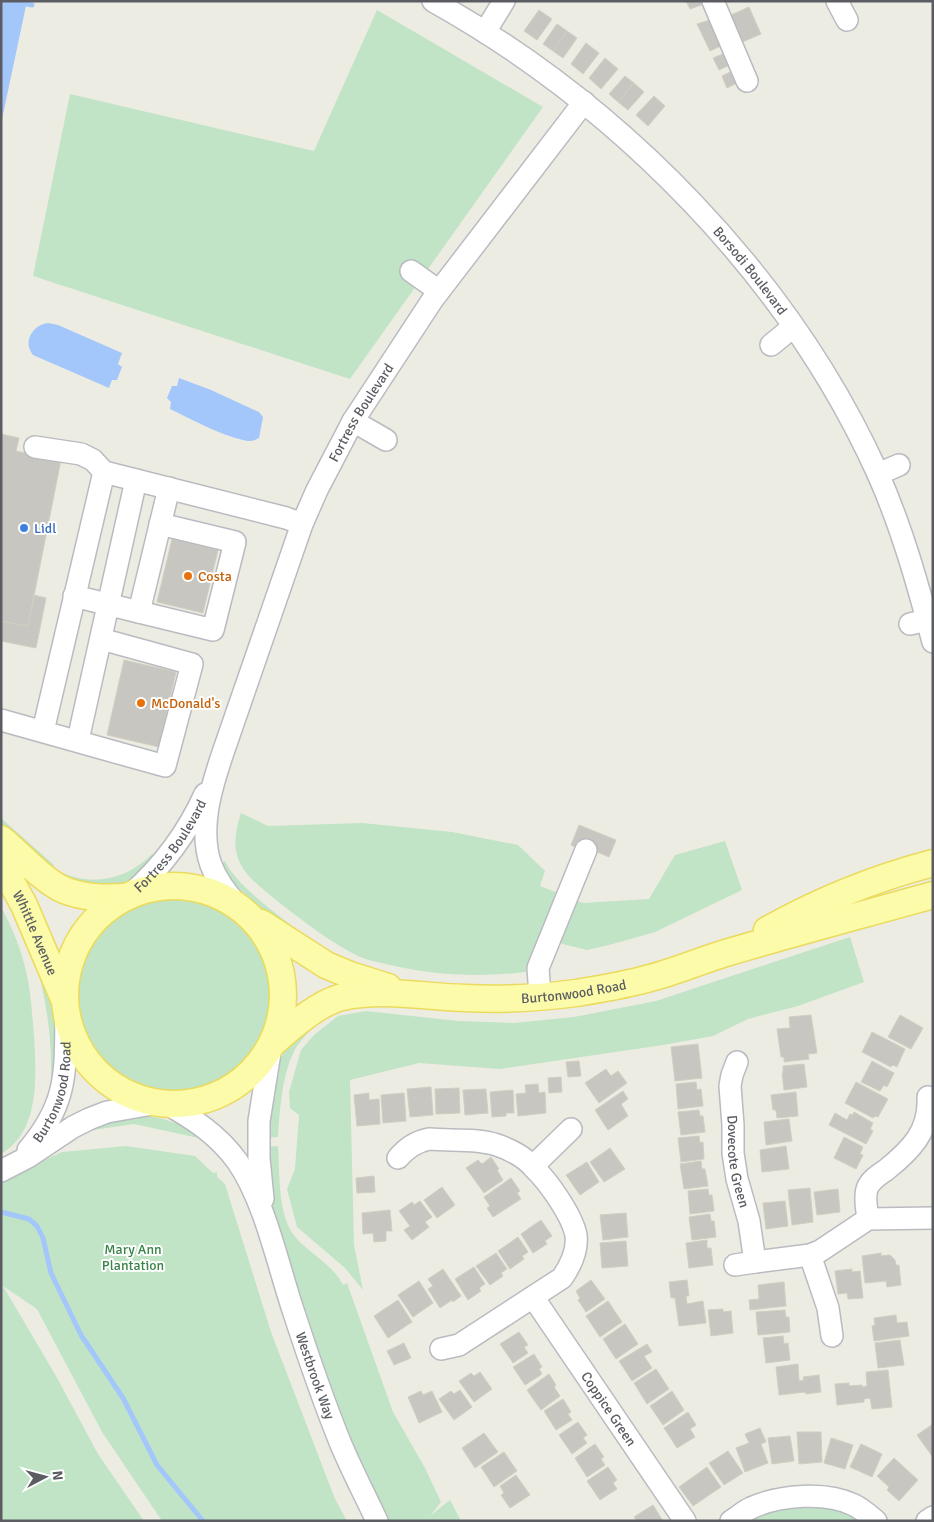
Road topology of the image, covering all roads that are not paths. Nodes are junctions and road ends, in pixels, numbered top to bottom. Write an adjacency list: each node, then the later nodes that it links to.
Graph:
1 (433, 1): 6 (street, Borsodi Boulevard)
2 (504, 1): 6 (street)
3 (714, 1): 7 (street)
4 (837, 1): 5 (street)
5 (847, 20)
6 (485, 32): 8 (street, Borsodi Boulevard)
7 (747, 81)
8 (584, 102): 10 (street, Fortress Boulevard); 11 (street, Borsodi Boulevard)
9 (411, 271): 10 (street)
10 (439, 291): 13 (street, Fortress Boulevard)
11 (794, 327): 12 (street); 18 (street, Borsodi Boulevard)
12 (771, 345)
13 (353, 421): 14 (street); 22 (street, Fortress Boulevard)
14 (386, 440)
15 (35, 447): 17 (street)
16 (899, 464): 18 (street)
17 (104, 472): 19 (street); 23 (street)
18 (878, 474): 27 (street, Borsodi Boulevard)
19 (136, 480): 20 (street); 24 (street)
20 (169, 488): 21 (street); 22 (street)
21 (160, 524): 25 (street); 25 (street)
22 (302, 524): 31 (street, Fortress Boulevard)
23 (74, 596): 24 (street); 29 (street)
24 (108, 604): 25 (street); 26 (street)
25 (139, 612)
26 (102, 632): 30 (street); 30 (street)
27 (933, 642)
28 (1, 720): 29 (street)
29 (43, 731): 30 (street)
30 (78, 740)
31 (218, 767): 37 (street, Fortress Boulevard); 38 (street, Fortress Boulevard)
32 (1, 839): 37 (main road)
33 (586, 850): 41 (street)
34 (1, 863): 42 (main road, Whittle Avenue)
35 (933, 863): 39 (main road, Burtonwood Road)
36 (933, 895): 39 (main road, Burtonwood Road)
37 (128, 896): 38 (main road, Burtonwood Road); 42 (main road)
38 (245, 912): 40 (main road, Burtonwood Road); 43 (main road)
39 (727, 952): 41 (main road, Burtonwood Road)
40 (415, 994): 41 (main road, Burtonwood Road); 43 (main road, Burtonwood Road)
41 (540, 996)
42 (66, 1006): 46 (main road); 50 (street, Burtonwood Road)
43 (272, 1044): 46 (main road); 53 (street, Westbrook Way)
44 (738, 1060): 54 (street, Dovecote Green)
45 (925, 1094): 52 (street)
46 (163, 1104): 50 (street, Burtonwood Road); 53 (street, Westbrook Way)
47 (571, 1129): 49 (street)
48 (397, 1160): 49 (street)
49 (533, 1166): 55 (street)
50 (8, 1168)
51 (933, 1218): 52 (street)
52 (868, 1219): 54 (street, Dovecote Green)
53 (267, 1225): 59 (street, Westbrook Way)
54 (810, 1256): 56 (street)
55 (533, 1298): 57 (street); 60 (street, Coppice Green)
56 (831, 1338)
57 (439, 1349)
58 (933, 1517): 63 (street)
59 (378, 1521)
60 (685, 1521)
61 (731, 1521): 62 (street)
62 (876, 1521)
63 (927, 1521)

